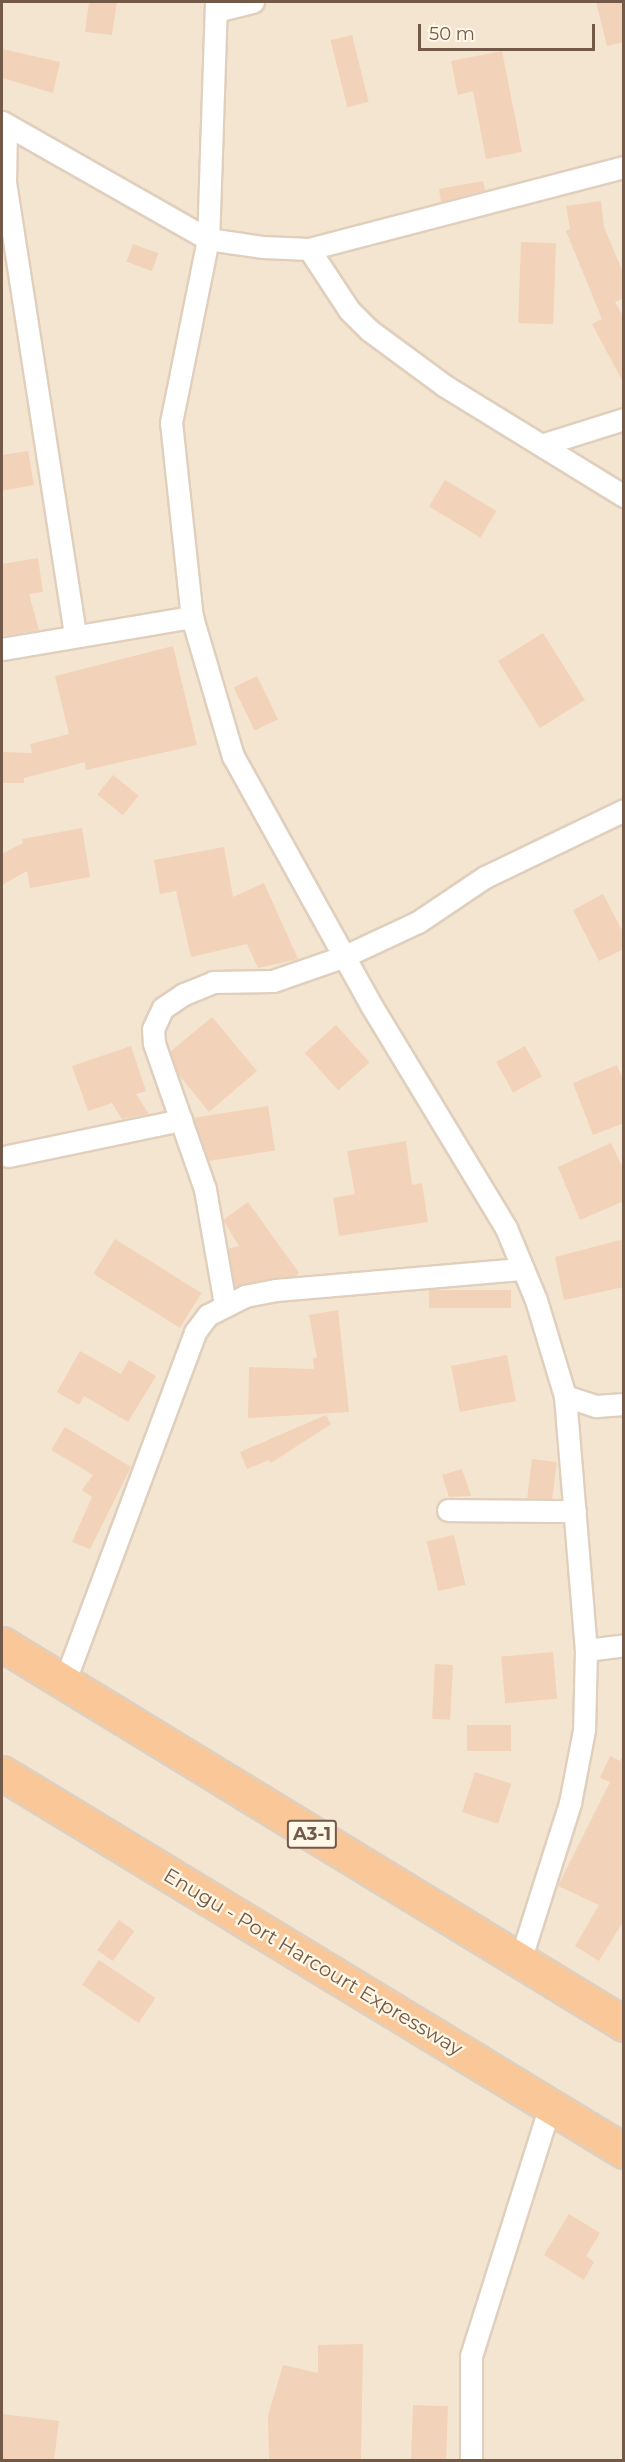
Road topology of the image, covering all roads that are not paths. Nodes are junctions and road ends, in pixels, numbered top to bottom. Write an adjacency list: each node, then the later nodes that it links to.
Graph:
1 (253, 2): 2 (street)
2 (216, 6): 5 (street)
3 (4, 125): 5 (street); 11 (street)
4 (624, 167): 6 (street)
5 (208, 239): 6 (street); 10 (street)
6 (309, 249): 8 (street)
7 (624, 418): 8 (street)
8 (541, 445): 9 (street)
9 (624, 496)
10 (192, 617): 11 (street); 14 (street)
11 (75, 636): 12 (street)
12 (2, 649)
13 (624, 810): 14 (street)
14 (345, 956): 15 (street); 17 (street)
15 (181, 1119): 16 (street); 18 (street)
16 (8, 1156)
17 (523, 1269): 18 (street); 19 (street)
18 (225, 1304): 26 (street)
19 (565, 1396): 20 (street); 22 (street)
20 (624, 1404)
21 (448, 1510): 22 (street)
22 (575, 1511): 25 (street)
23 (2, 1644): 26 (highway, A3-1)
24 (624, 1645): 25 (street)
25 (586, 1650): 28 (street)
26 (64, 1683): 28 (highway, A3-1)
27 (2, 1773): 30 (highway, Enugu - Port Harcourt Expressway)
28 (520, 1961): 29 (highway, A3-1)
29 (624, 2024)
30 (550, 2106): 31 (highway, Enugu - Port Harcourt Expressway); 32 (street)
31 (624, 2151)
32 (471, 2460)

